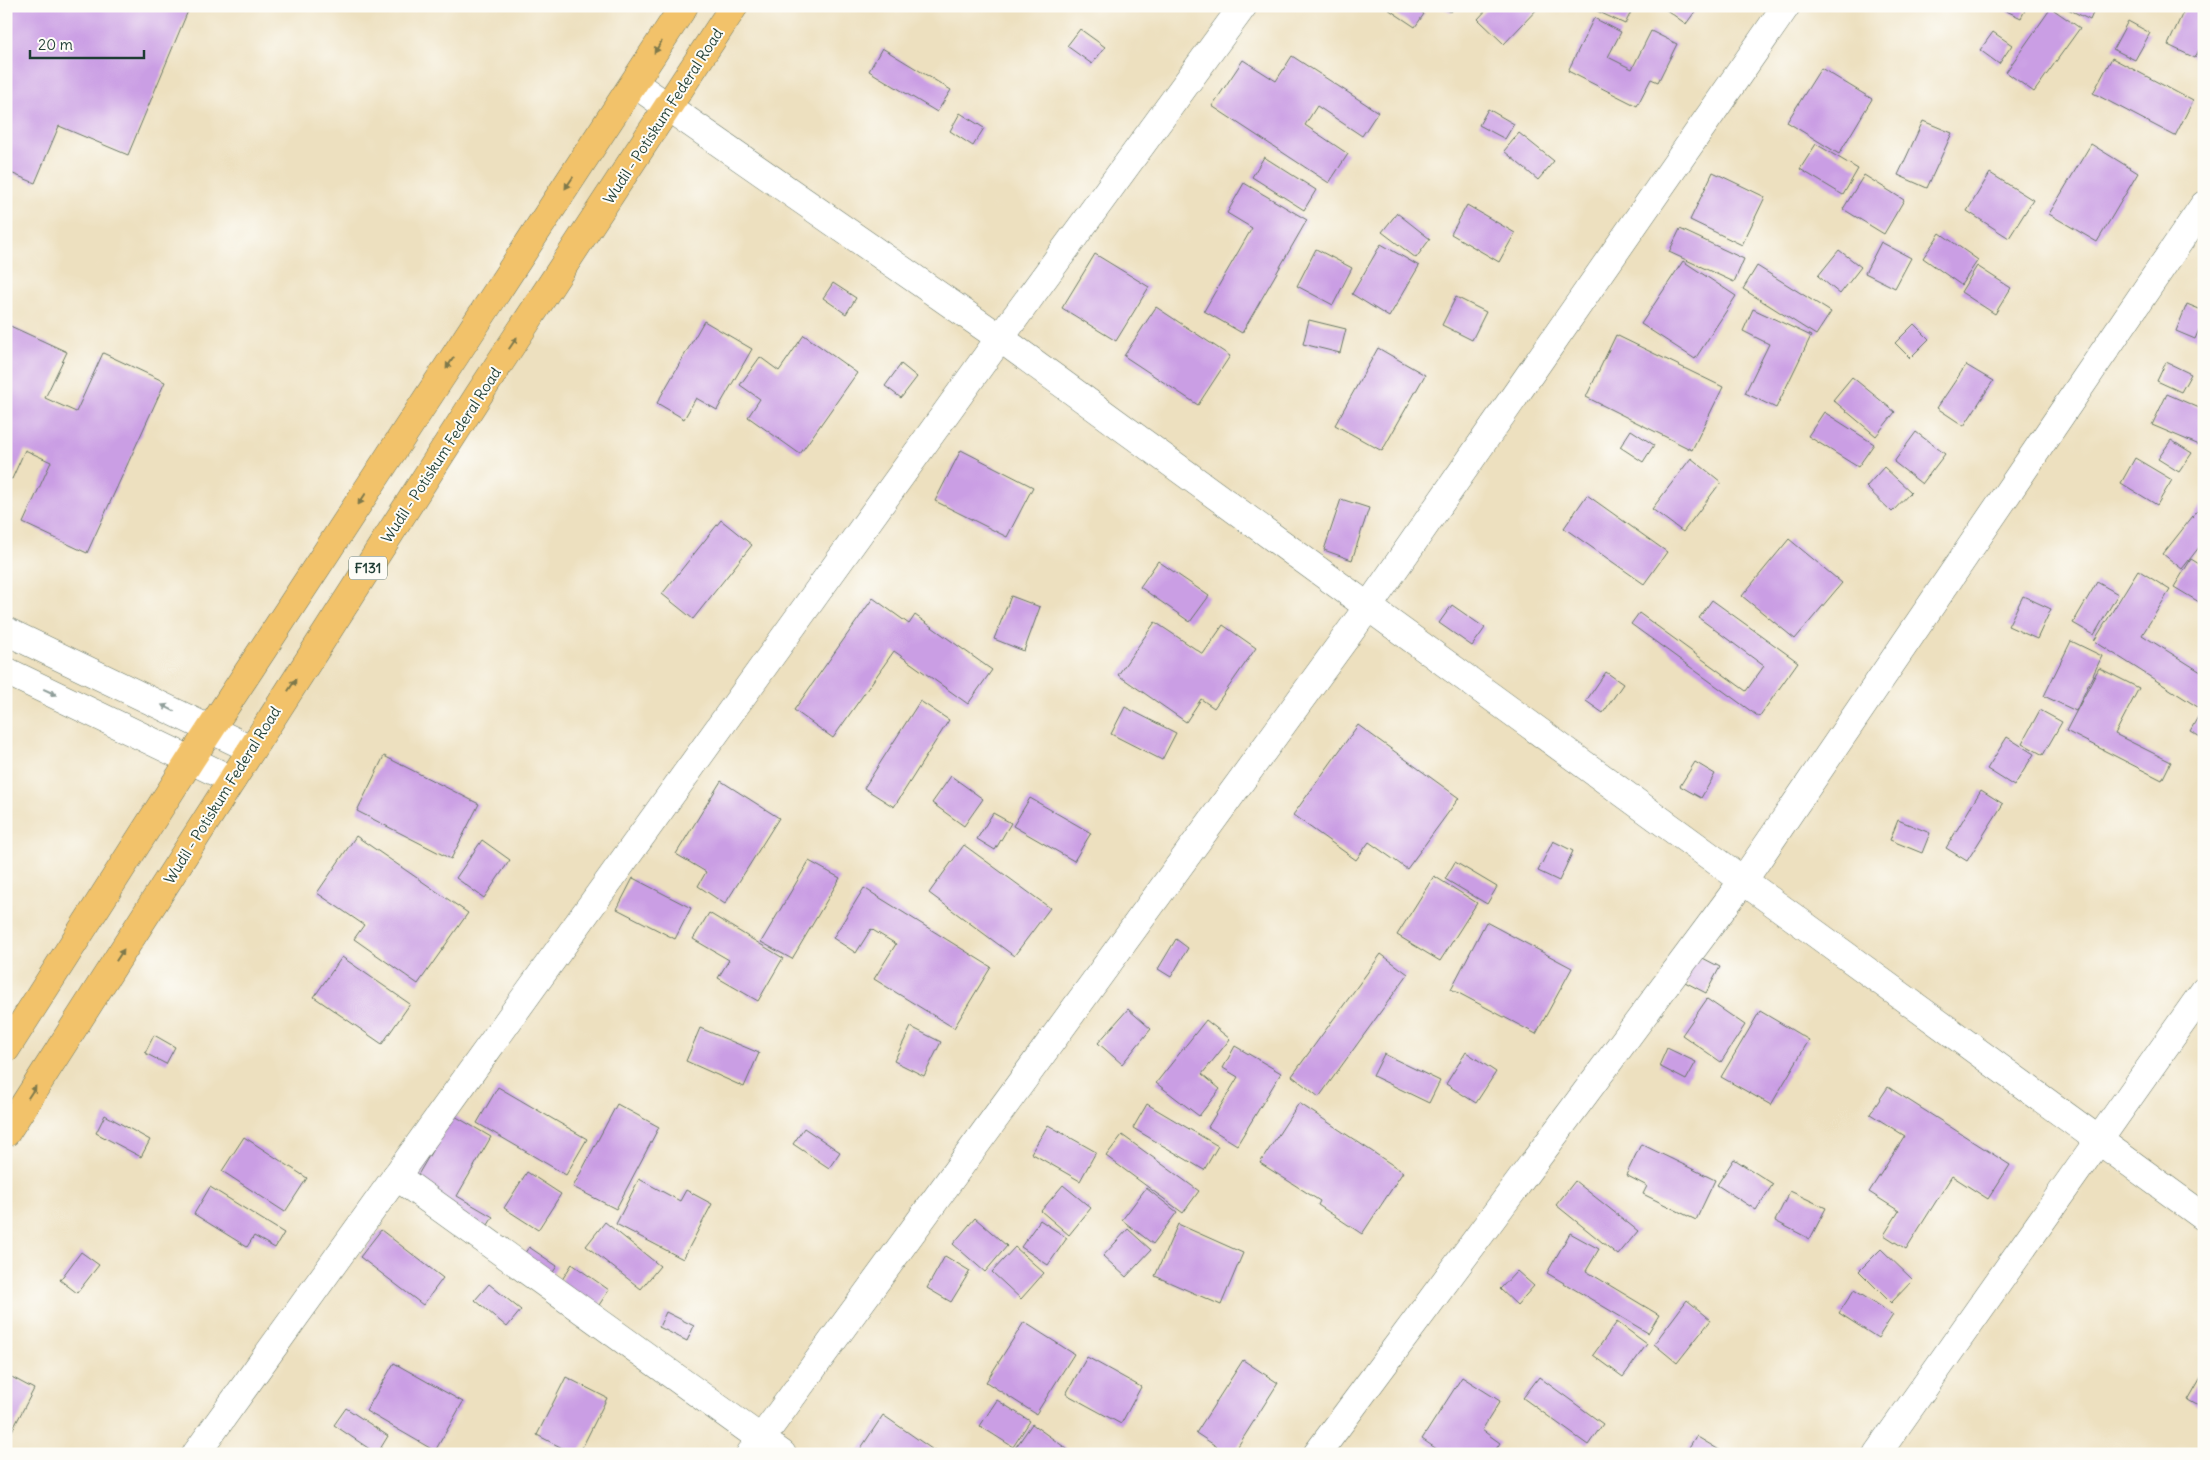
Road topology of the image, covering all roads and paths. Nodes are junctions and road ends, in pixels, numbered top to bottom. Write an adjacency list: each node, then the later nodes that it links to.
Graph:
1 (684, 6): 5 (main road, F131, one-way to 5)
2 (734, 6): 6 (main road, Wudil - Potiskum Federal Road / F131)
3 (1243, 6): 8 (street)
4 (1786, 6): 9 (street)
5 (635, 84): 6 (street); 12 (main road, F131, one-way to 12)
6 (669, 108): 8 (street); 13 (main road, Wudil - Potiskum Federal Road / F131, one-way to 6)
7 (2204, 205): 16 (street)
8 (1000, 338): 9 (street); 21 (street)
9 (1368, 607): 16 (street); 23 (street)
10 (6, 631): 12 (street, one-way to 10)
11 (6, 671): 14 (street, one-way to 14)
12 (212, 729): 13 (street); 14 (main road, F131)
13 (251, 748): 15 (main road, Wudil - Potiskum Federal Road / F131)
14 (191, 759): 15 (street); 18 (main road, F131)
15 (232, 780): 19 (main road, Wudil - Potiskum Federal Road / F131, one-way to 15)
16 (1743, 881): 20 (street); 25 (street)
17 (2204, 991): 20 (street)
18 (6, 1049)
19 (6, 1133)
20 (2097, 1140): 22 (street); 26 (street)
21 (396, 1176): 23 (street); 24 (street)
22 (2204, 1217)
23 (764, 1449)
24 (196, 1454)
25 (1317, 1454)
26 (1877, 1454)

